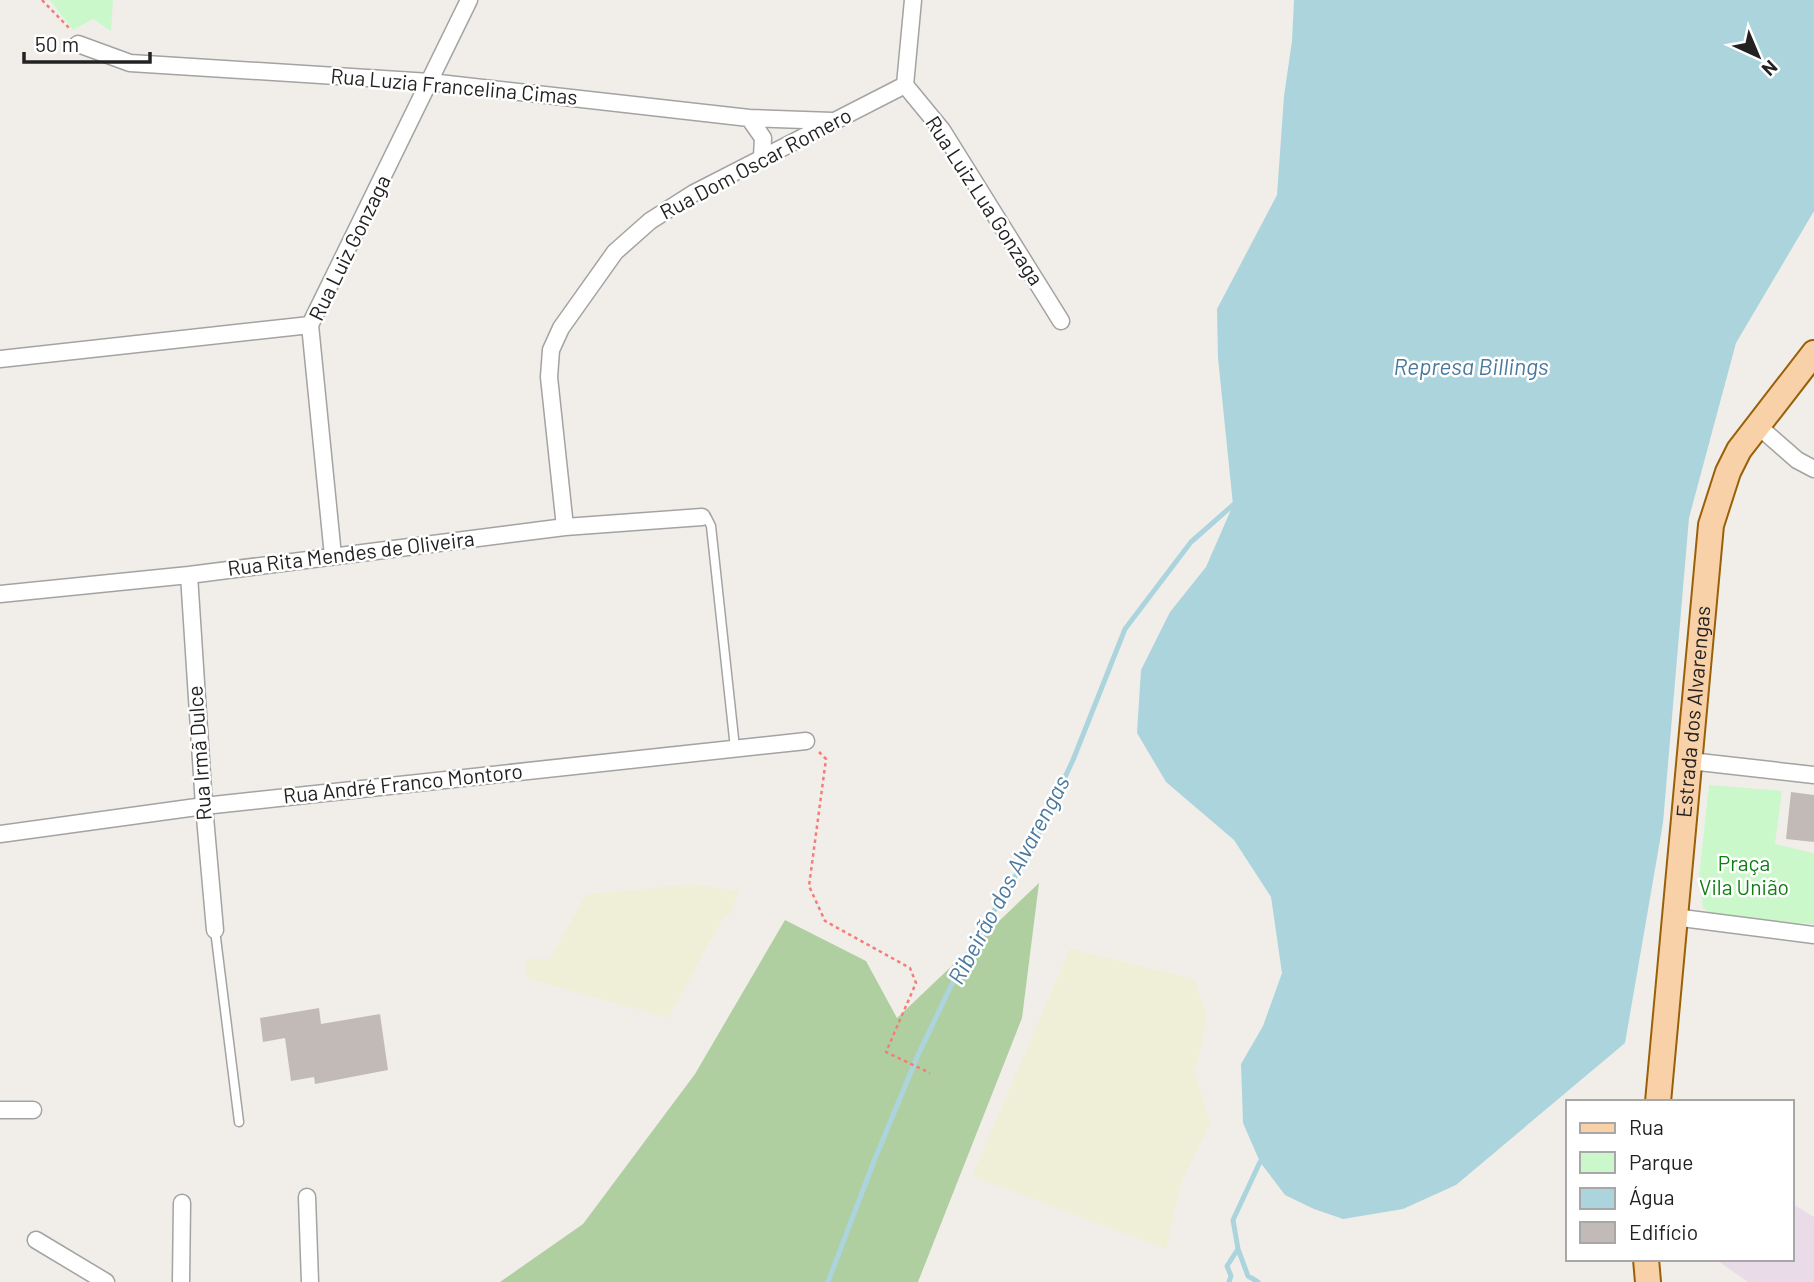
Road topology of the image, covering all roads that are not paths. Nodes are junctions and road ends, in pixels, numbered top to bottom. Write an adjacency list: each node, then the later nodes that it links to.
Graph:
1 (469, 0): 4 (street, Rua Luiz Gonzaga)
2 (913, 0): 5 (street)
3 (82, 45): 4 (street, Rua Luzia Francelina Cimas)
4 (430, 82): 6 (street, Rua Luzia Francelina Cimas); 10 (street, Rua Luiz Gonzaga)
5 (905, 85): 7 (street, Rua Dom Oscar Romero); 9 (street, Rua Luiz Lua Gonzaga)
6 (749, 118): 7 (street, Rua Luzia Francelina Cimas); 8 (street)
7 (832, 121): 8 (street, Rua Dom Oscar Romero)
8 (762, 157): 16 (street, Rua Dom Oscar Romero)
9 (1061, 321)
10 (310, 325): 12 (street); 17 (street, Rua Luiz Gonzaga)
11 (1814, 353): 13 (main road, Estrada dos Alvarengas)
12 (0, 359)
13 (1757, 425): 14 (street); 22 (main road, Estrada dos Alvarengas)
14 (1814, 469)
15 (702, 517): 16 (street, Rua Rita Mendes de Oliveira); 21 (lane)
16 (565, 527): 17 (street, Rua Rita Mendes de Oliveira)
17 (333, 556): 18 (street, Rua Rita Mendes de Oliveira)
18 (189, 575): 19 (street, Rua Rita Mendes de Oliveira); 24 (street, Rua Irmã Dulce)
19 (0, 594)
20 (806, 741): 21 (street, Rua André Franco Montoro)
21 (735, 748): 24 (street, Rua André Franco Montoro)
22 (1690, 761): 23 (street); 26 (main road, Estrada dos Alvarengas)
23 (1814, 775)
24 (204, 806): 25 (street, Rua André Franco Montoro); 27 (street, Rua Irmã Dulce)
25 (0, 834)
26 (1674, 918): 28 (street); 29 (main road, Estrada dos Alvarengas)
27 (215, 930): 32 (lane)
28 (1814, 935)
29 (1658, 1100)
30 (0, 1110): 31 (street)
31 (33, 1110)
32 (239, 1122)
33 (307, 1197): 39 (street)
34 (182, 1203): 38 (street)
35 (36, 1240): 37 (street)
36 (1646, 1261): 40 (main road)
37 (106, 1282)
38 (181, 1282)
39 (310, 1282)
40 (1648, 1282)

